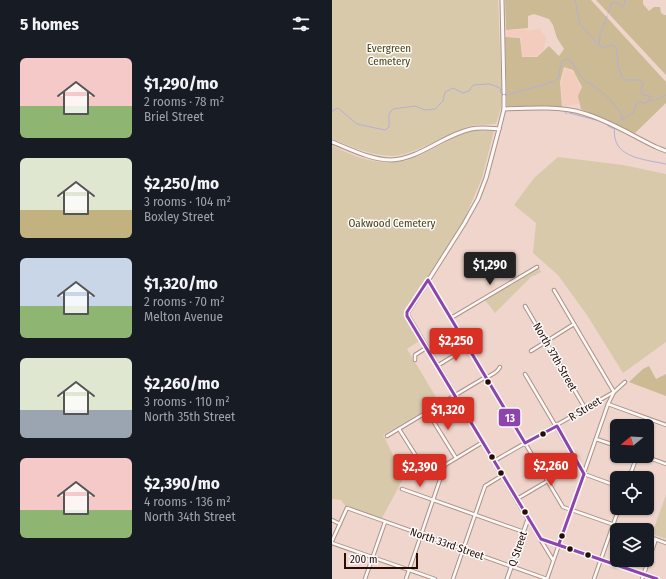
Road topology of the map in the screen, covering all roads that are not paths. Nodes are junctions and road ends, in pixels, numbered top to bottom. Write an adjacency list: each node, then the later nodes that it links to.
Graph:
1 (502, 0): 2 (street)
2 (504, 109): 3 (street); 5 (street)
3 (499, 129): 4 (street); 7 (street)
4 (332, 142)
5 (666, 150)
6 (537, 267): 10 (street)
7 (428, 280): 10 (street); 14 (street)
8 (554, 290): 11 (street)
9 (525, 306): 12 (street, North 37th Street)
10 (451, 318): 13 (street)
11 (574, 324): 12 (street); 22 (street)
12 (546, 341): 15 (street); 25 (street, North 37th Street)
13 (468, 347): 17 (street); 20 (street)
14 (426, 348): 16 (street); 17 (street)
15 (531, 350)
16 (415, 360)
17 (437, 366): 23 (street)
18 (500, 368): 20 (street)
19 (525, 374): 28 (street)
20 (486, 377): 23 (street); 33 (street)
21 (625, 382): 22 (street)
22 (614, 392): 24 (street); 25 (street, R Street)
23 (454, 395): 26 (street); 32 (street)
24 (608, 404): 27 (street); 31 (street)
25 (585, 408): 28 (street, R Street)
26 (427, 411): 29 (street); 36 (street)
27 (666, 425)
28 (556, 426): 33 (street, R Street); 39 (street)
29 (398, 429): 30 (street); 35 (street)
30 (387, 436)
31 (596, 439): 34 (street); 41 (street)
32 (483, 442): 36 (street); 38 (street)
33 (525, 443): 38 (street, R Street); 43 (street)
34 (610, 444)
35 (416, 456)
36 (456, 458): 47 (street)
37 (654, 460): 40 (street)
38 (494, 461): 42 (street)
39 (578, 462): 41 (street); 43 (street)
40 (666, 464)
41 (584, 474): 44 (street); 48 (street)
42 (503, 476): 46 (street); 49 (street)
43 (548, 480): 46 (street); 48 (street)
44 (610, 483)
45 (402, 489): 47 (street)
46 (517, 499): 50 (street)
47 (433, 500): 49 (street); 56 (street)
48 (571, 510): 54 (street); 62 (street)
49 (475, 515): 55 (street); 63 (street)
50 (528, 518): 55 (street, Q Street); 58 (street)
51 (332, 520): 53 (street)
52 (385, 522): 53 (street, North 33rd Street); 56 (street, North 33rd Street); 64 (street)
53 (340, 524): 60 (street)
54 (610, 524)
55 (524, 532): 67 (street, Q Street)
56 (421, 534): 63 (street, North 33rd Street); 68 (street)
57 (610, 534): 65 (street)
58 (540, 539): 62 (street); 66 (street)
59 (656, 539): 61 (street); 69 (street)
60 (332, 542): 64 (street)
61 (666, 543)
62 (559, 544): 65 (street); 66 (street)
63 (463, 549): 67 (street, North 33rd Street); 73 (street)
64 (372, 558): 68 (street); 70 (street)
65 (601, 559): 69 (street); 76 (street)
66 (554, 560): 75 (street)
67 (512, 566): 74 (street, Q Street); 75 (street, North 33rd Street)
68 (409, 570): 71 (street); 72 (street)
69 (643, 574): 77 (street); 78 (street)
70 (365, 579)
71 (406, 579)
72 (435, 579)
73 (453, 579)
74 (507, 579)
75 (547, 579)
76 (594, 579)
77 (642, 579)
78 (657, 579)

